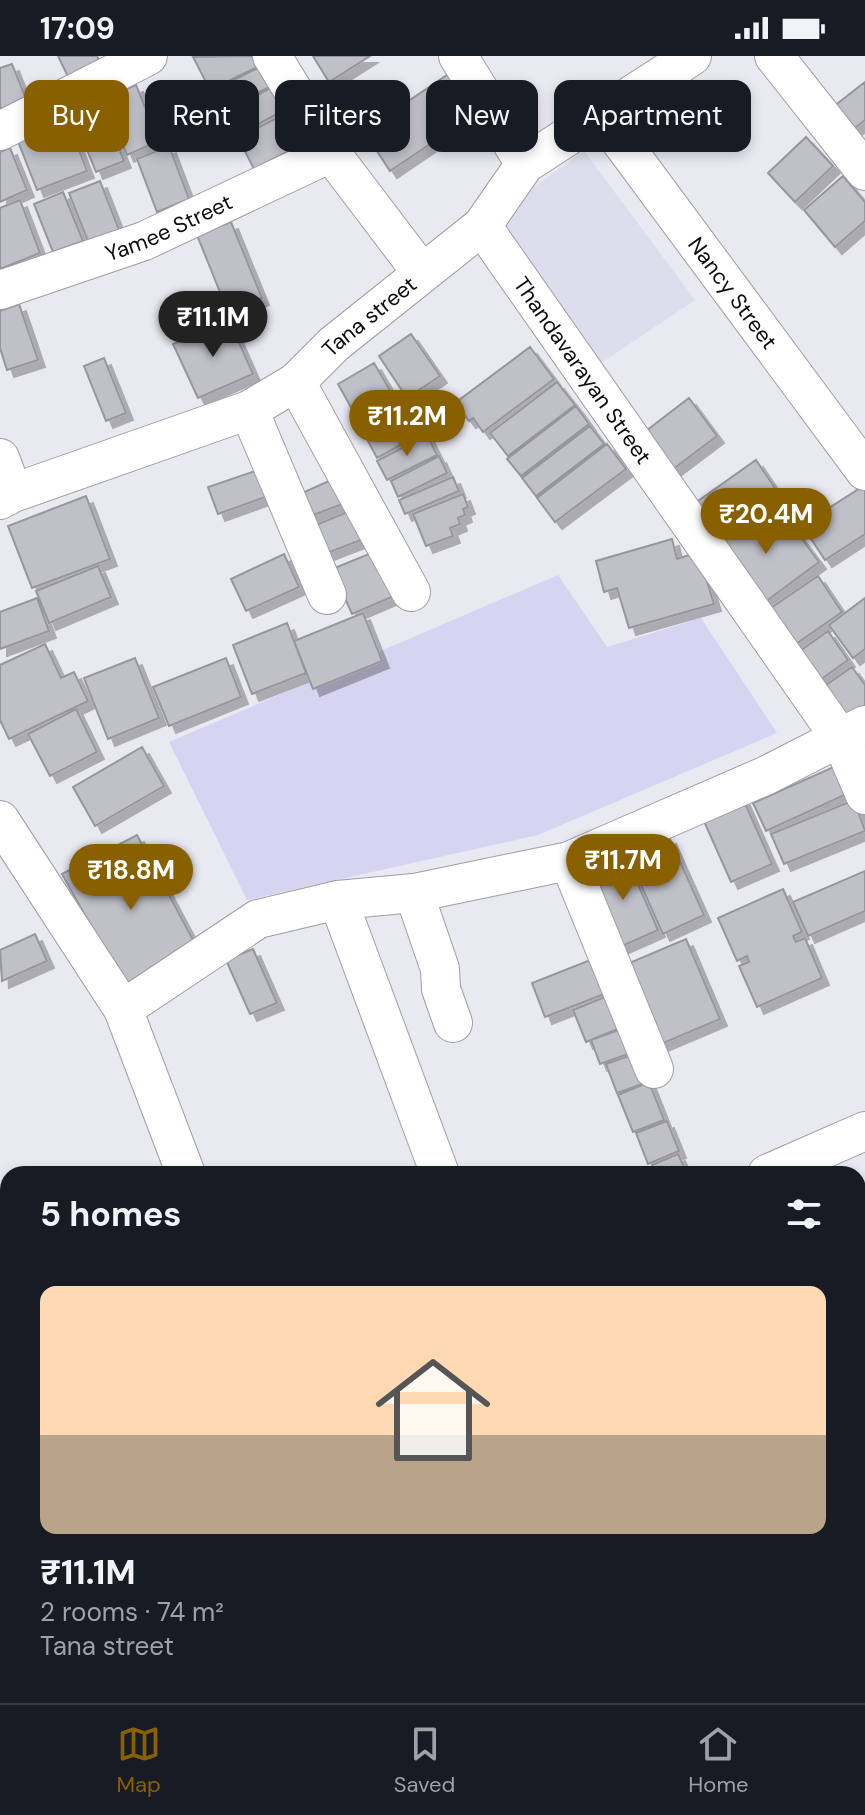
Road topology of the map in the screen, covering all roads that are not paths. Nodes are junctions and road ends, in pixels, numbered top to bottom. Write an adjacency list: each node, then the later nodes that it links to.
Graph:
1 (148, 56): 7 (street)
2 (272, 56): 10 (street)
3 (458, 56): 11 (street)
4 (692, 56): 6 (street, Tana street)
5 (774, 56): 12 (street)
6 (656, 80)
7 (0, 131)
8 (554, 146): 11 (street, Tana street)
9 (629, 152): 19 (street, Nancy Street)
10 (331, 153): 14 (street); 15 (street, Yamee Street)
11 (525, 164): 13 (street, Tana street)
12 (865, 171)
13 (482, 226): 14 (street, Tana street); 23 (street, Thandavarayan Street)
14 (422, 273): 16 (street, Tana street)
15 (0, 290)
16 (296, 382): 17 (street, Tana street); 21 (street)
17 (249, 410): 20 (street, Tana street); 22 (street)
18 (0, 458): 20 (street)
19 (865, 471)
20 (6, 497)
21 (411, 592)
22 (327, 595)
23 (853, 732): 24 (street, Thandavarayan Street); 26 (street)
24 (865, 795)
25 (0, 820): 29 (street)
26 (569, 861): 27 (street); 31 (street)
27 (414, 893): 28 (street); 30 (street)
28 (338, 900): 29 (street); 34 (street)
29 (123, 1009): 33 (street)
30 (453, 1023)
31 (654, 1069)
32 (865, 1131): 35 (street)
33 (183, 1166)
34 (437, 1166)
35 (785, 1166)

